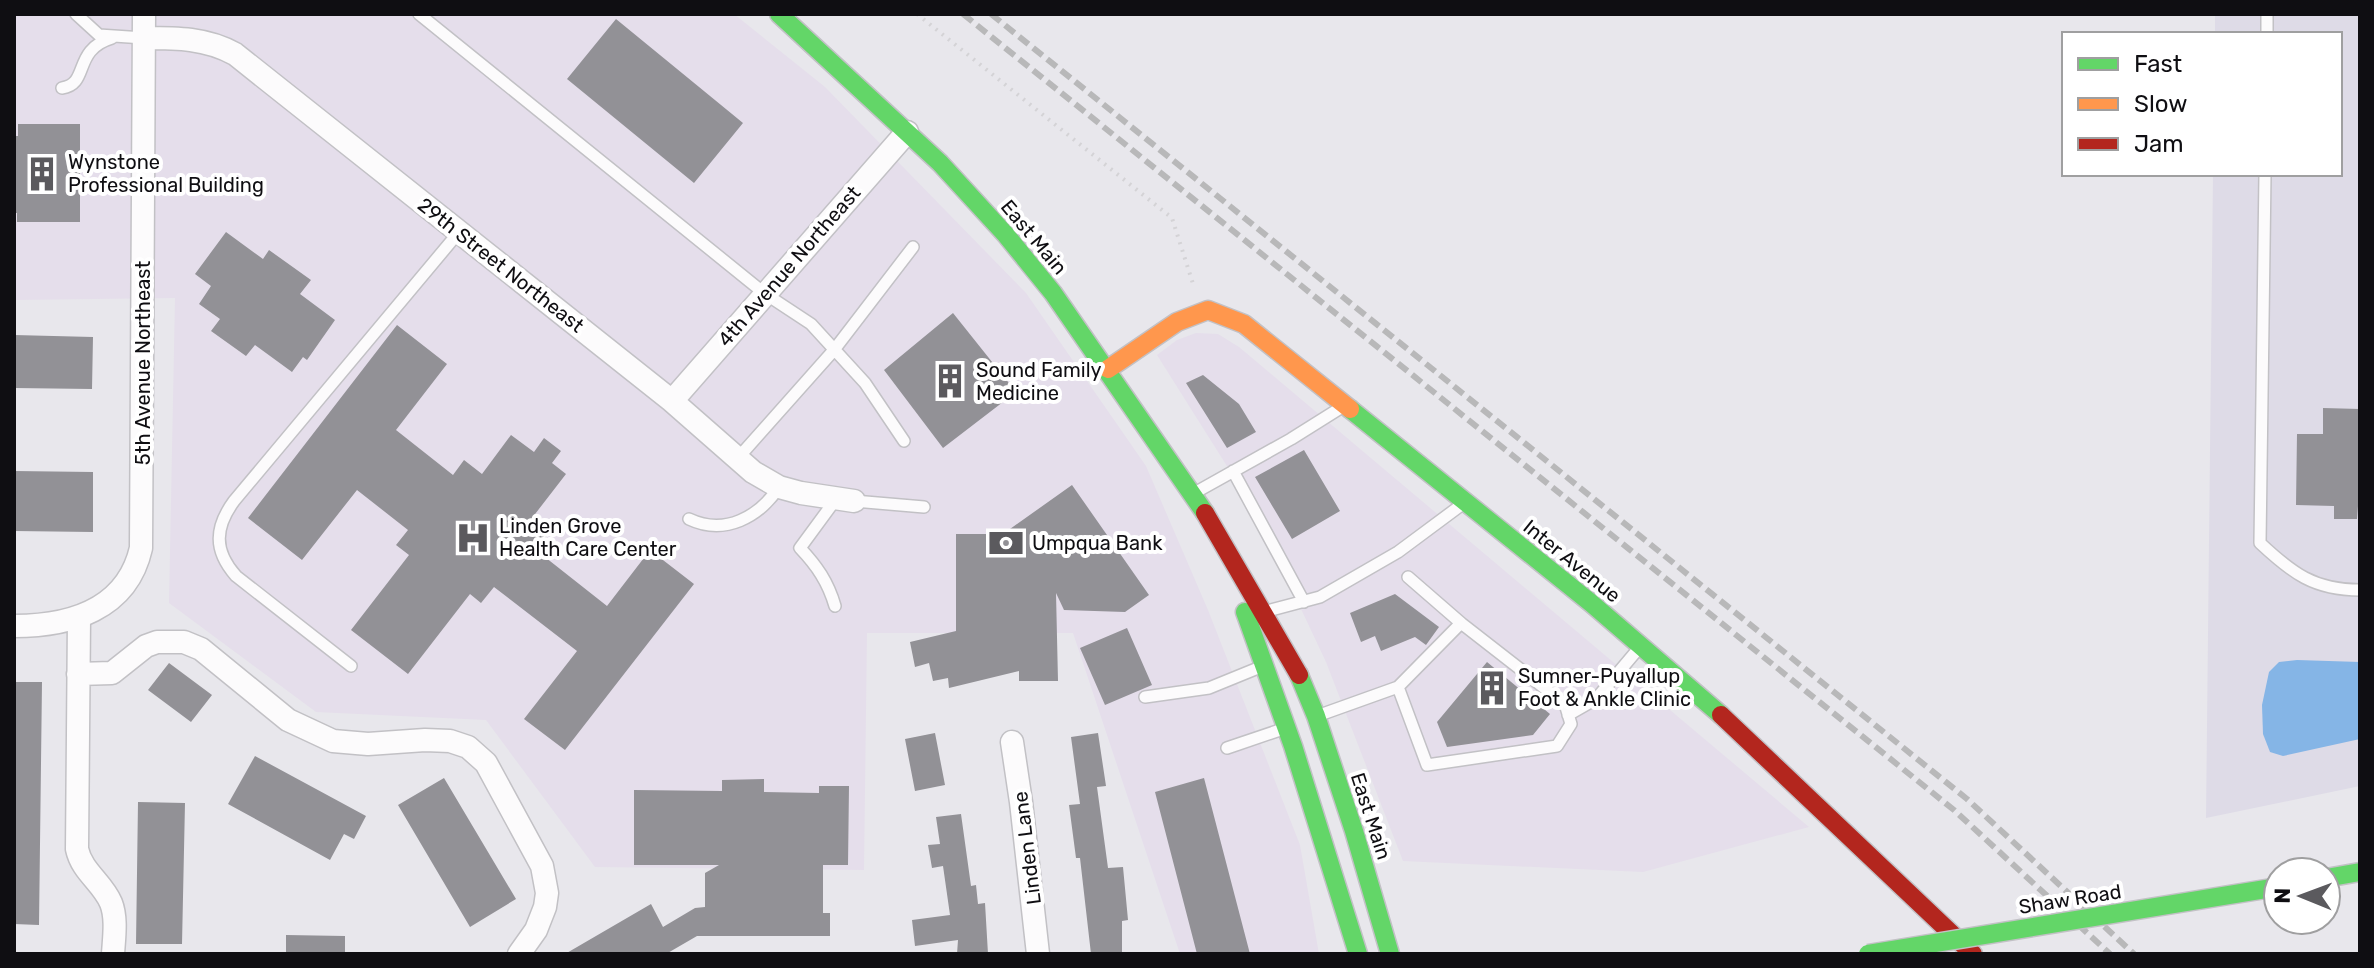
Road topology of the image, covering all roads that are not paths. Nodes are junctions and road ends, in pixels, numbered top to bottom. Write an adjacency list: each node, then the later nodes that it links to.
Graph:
1 (76, 14): 5 (lane)
2 (144, 14): 6 (street, 5th Avenue Northeast)
3 (419, 14): 12 (lane)
4 (779, 14): 8 (main road, East Main)
5 (112, 38): 6 (lane); 7 (lane)
6 (144, 38): 10 (street, 29th Street Northeast); 32 (street, 5th Avenue Northeast)
7 (62, 88)
8 (907, 132): 12 (street, 4th Avenue Northeast); 14 (main road, East Main)
9 (2265, 176): 28 (lane)
10 (459, 232): 15 (street, 29th Street Northeast); 36 (lane)
11 (913, 247): 13 (lane)
12 (764, 293): 13 (lane); 15 (street, 4th Avenue Northeast)
13 (834, 350): 17 (lane); 18 (lane)
14 (1108, 369): 16 (main road, Inter Avenue); 21 (main road, East Main)
15 (672, 401): 18 (street, 29th Street Northeast)
16 (1344, 405): 19 (lane); 23 (main road, Inter Avenue)
17 (904, 441)
18 (738, 458): 20 (street, 29th Street Northeast)
19 (1233, 471): 21 (lane); 29 (lane)
20 (779, 487): 22 (street, 29th Street Northeast); 25 (lane)
21 (1194, 493): 26 (main road, East Main)
22 (845, 500): 24 (lane); 30 (lane)
23 (1464, 502): 29 (lane); 35 (main road, Inter Avenue)
24 (924, 507)
25 (689, 519)
26 (1213, 525): 31 (main road, East Main); 37 (main road, East Main)
27 (1408, 577): 33 (lane)
28 (2360, 590)
29 (1304, 602): 31 (lane)
30 (835, 606)
31 (1263, 612): 42 (main road, East Main)
32 (79, 618): 34 (street, 5th Avenue Northeast); 38 (street)
33 (1461, 623): 39 (lane); 41 (lane)
34 (14, 626)
35 (1641, 645): 41 (lane); 55 (main road, Inter Avenue)
36 (351, 666)
37 (1264, 666): 40 (lane); 43 (main road, East Main)
38 (78, 674): 49 (street); 50 (street)
39 (1398, 687): 41 (lane); 42 (lane)
40 (1145, 697)
41 (1568, 715)
42 (1316, 716): 53 (main road, East Main)
43 (1286, 728): 45 (main road, East Main); 46 (lane)
44 (1012, 742): 51 (street, Linden Lane)
45 (1293, 746): 48 (main road, East Main); 52 (main road, East Main)
46 (1227, 748)
47 (2262, 890): 54 (main road, Shaw Road, bridge)
48 (1336, 947)
49 (113, 954)
50 (519, 954)
51 (1038, 954)
52 (1358, 954)
53 (1390, 954)
54 (1868, 954)
55 (1973, 954)

